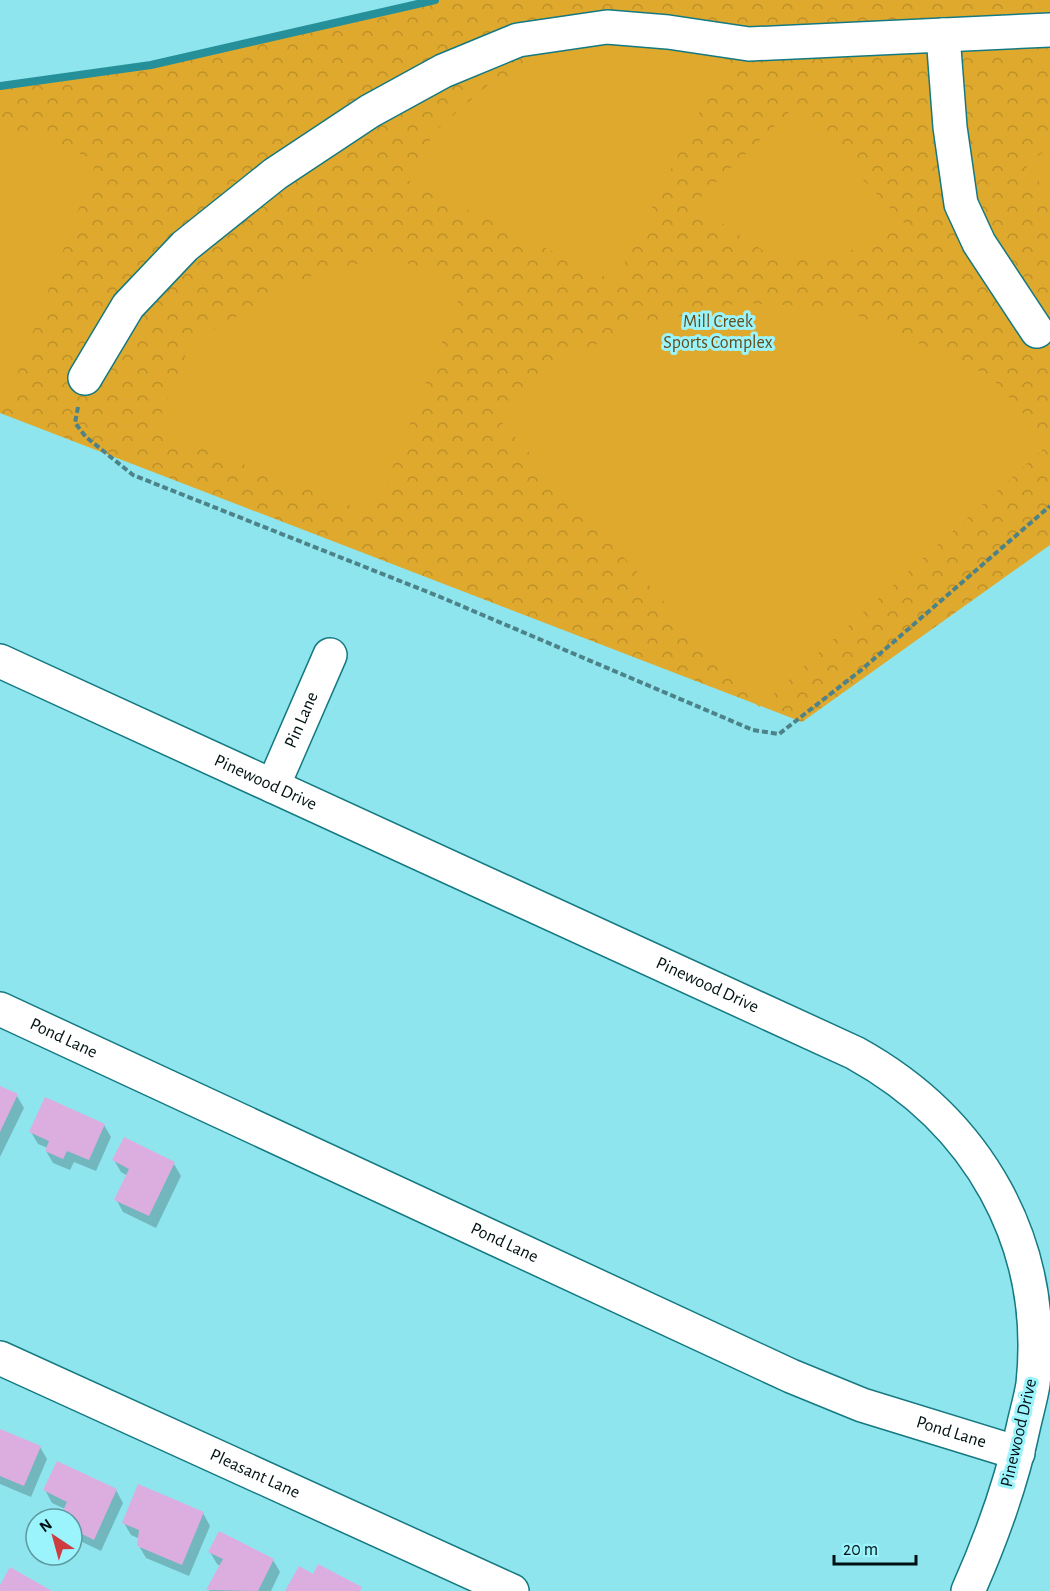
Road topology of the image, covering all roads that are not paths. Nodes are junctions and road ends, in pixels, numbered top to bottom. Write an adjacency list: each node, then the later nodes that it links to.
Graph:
1 (1050, 30): 2 (street)
2 (943, 35): 3 (street); 4 (street)
3 (1037, 330)
4 (85, 378)
5 (330, 656): 7 (street, Pin Lane)
6 (0, 661): 7 (street, Pinewood Drive)
7 (273, 786): 10 (street, Pinewood Drive)
8 (0, 1009): 10 (street, Pond Lane)
9 (0, 1358): 11 (street, Pleasant Lane)
10 (1018, 1453): 12 (street, Pinewood Drive)
11 (512, 1591)
12 (968, 1591)

